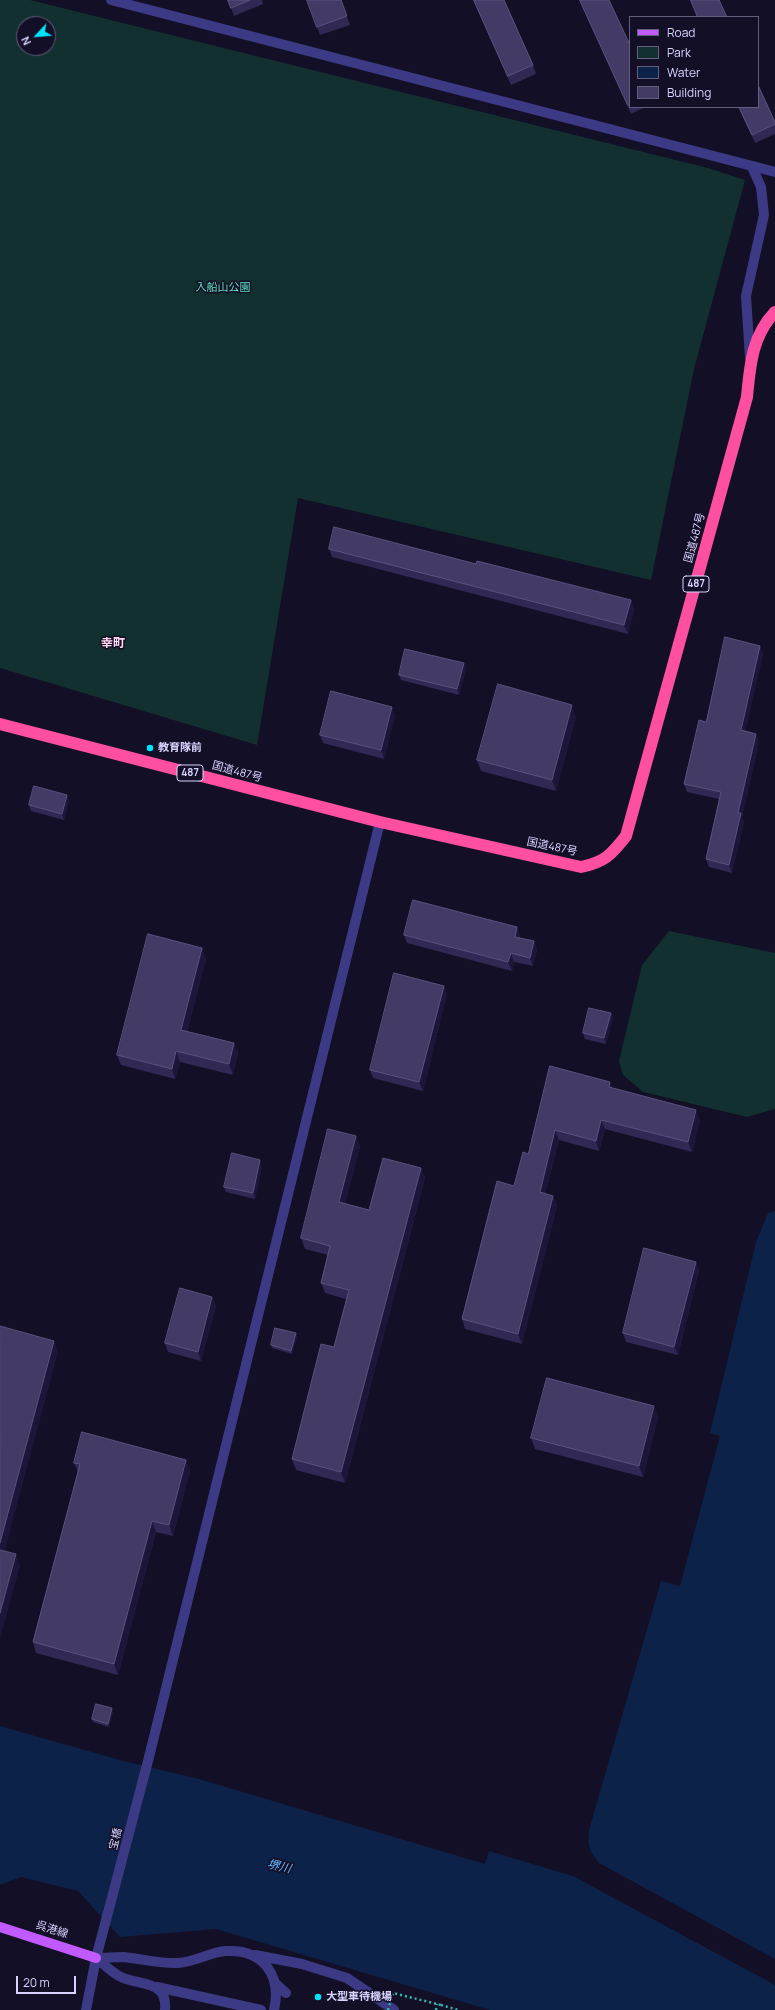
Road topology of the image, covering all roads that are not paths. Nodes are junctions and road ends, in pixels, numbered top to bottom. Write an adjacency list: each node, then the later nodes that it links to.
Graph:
1 (111, 0): 2 (street)
2 (150, 4): 3 (street)
3 (752, 167): 4 (street); 6 (street)
4 (775, 172)
5 (775, 312): 6 (highway, 国道487号 / 487)
6 (750, 358): 8 (highway, 国道487号 / 487)
7 (0, 724): 8 (highway, 国道487号 / 487)
8 (380, 822): 11 (street, 宝橋)
9 (0, 1927): 11 (main road, 呉港線)
10 (255, 1956): 11 (street); 12 (street); 19 (street)
11 (96, 1958): 13 (street); 15 (street, 宝橋)
12 (276, 1984): 14 (street); 18 (street)
13 (157, 1987): 16 (street); 17 (street)
14 (286, 1993)
15 (86, 2010)
16 (165, 2010)
17 (261, 2010)
18 (274, 2010)
19 (394, 2010)

